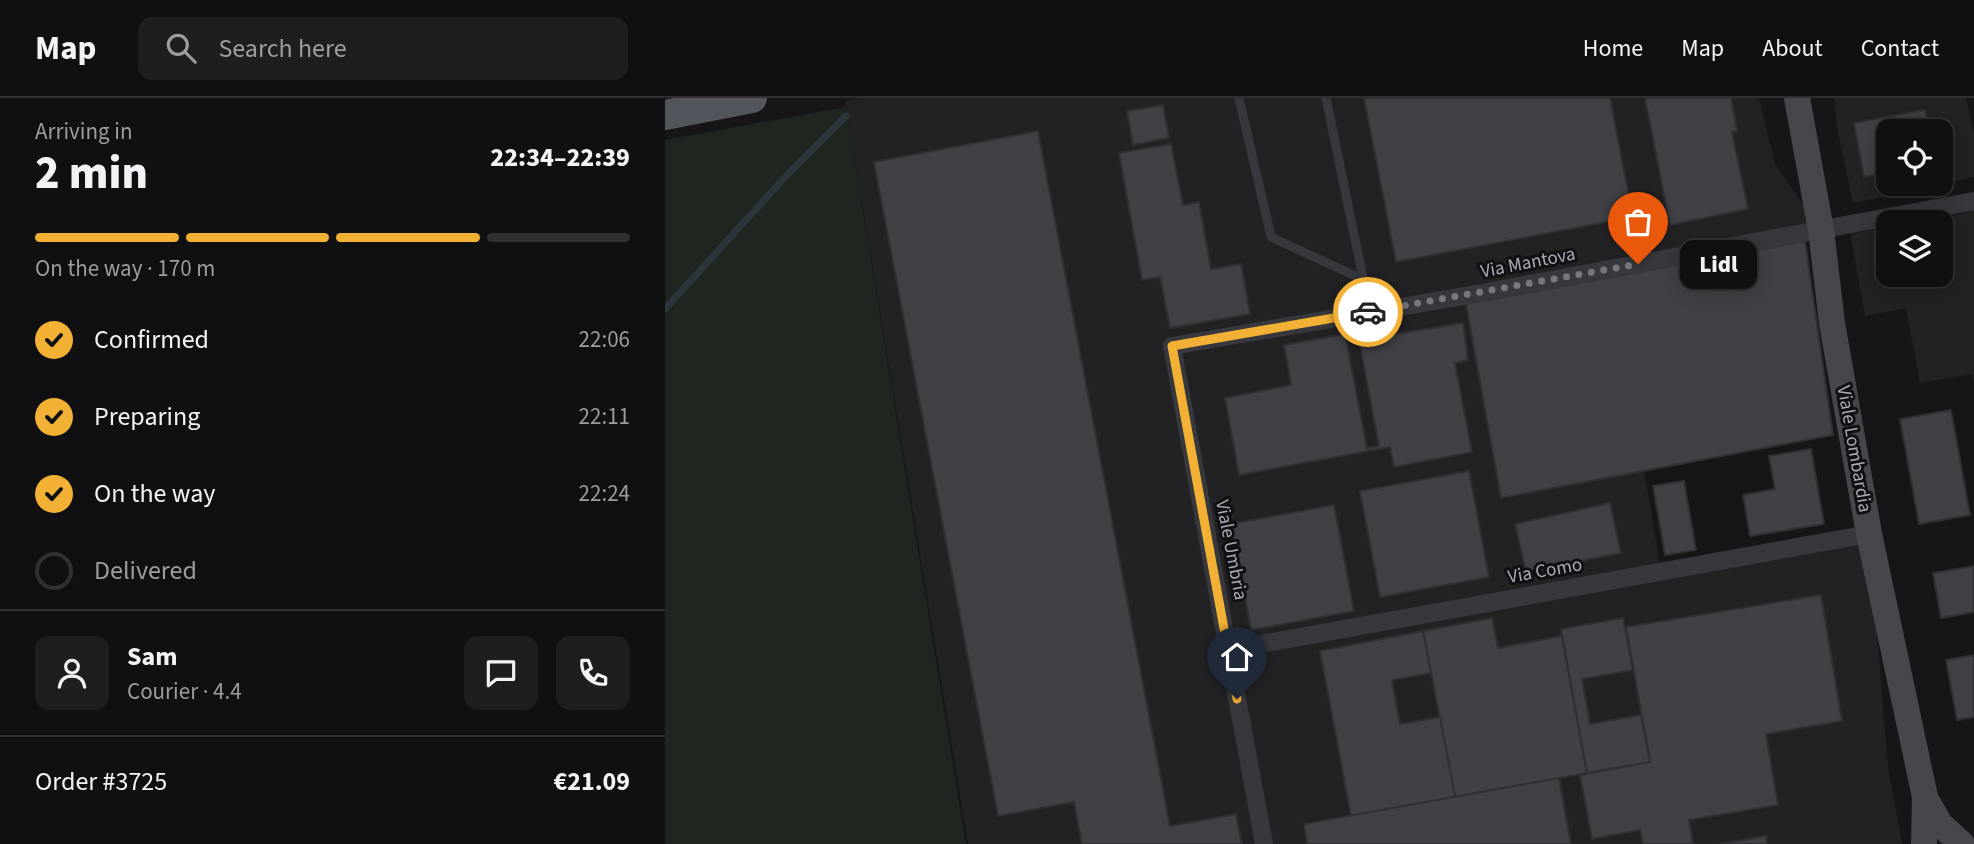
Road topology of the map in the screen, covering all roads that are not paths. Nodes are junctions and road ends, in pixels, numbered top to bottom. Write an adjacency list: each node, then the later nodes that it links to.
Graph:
1 (752, 98): 5 (main road)
2 (1239, 98): 8 (lane)
3 (1326, 98): 8 (lane)
4 (1797, 98): 7 (street, Viale Lombardia)
5 (665, 115)
6 (1974, 201): 7 (street, Via Mantova)
7 (1821, 230): 9 (street, Via Mantova); 11 (street, Viale Lombardia)
8 (1364, 280): 9 (lane)
9 (1370, 312): 10 (street, Via Mantova)
10 (1172, 346): 12 (street, Viale Umbria)
11 (1869, 534): 12 (street, Via Como); 13 (street, Viale Lombardia)
12 (1228, 650): 14 (street, Viale Umbria)
13 (1925, 797): 15 (street, Viale Lombardia); 16 (street, Viale Lombardia)
14 (1264, 844)
15 (1924, 844)
16 (1962, 844)

